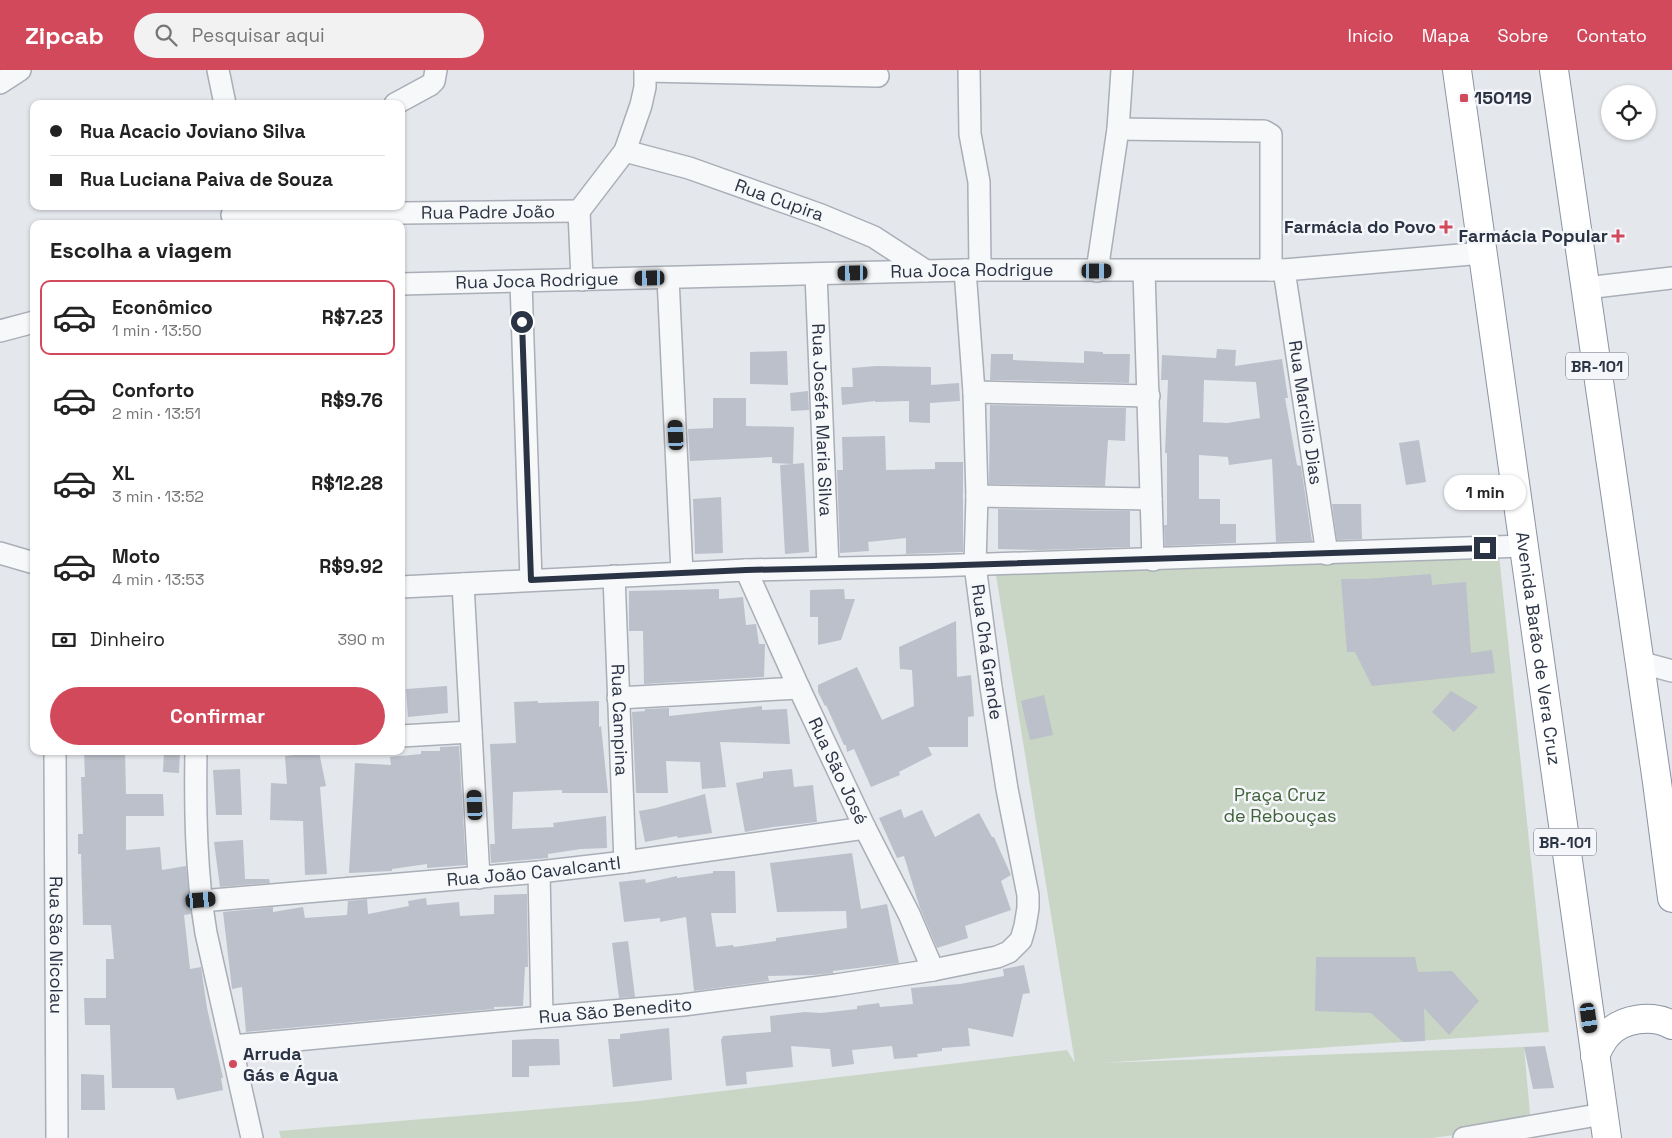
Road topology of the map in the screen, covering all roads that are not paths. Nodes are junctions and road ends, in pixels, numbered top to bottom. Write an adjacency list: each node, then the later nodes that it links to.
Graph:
1 (20, 70): 10 (street)
2 (218, 70): 11 (street)
3 (436, 70): 12 (street)
4 (645, 70): 9 (street); 14 (street, Rua Padre João)
5 (969, 70): 19 (street, Rua Chá Grande)
6 (1122, 70): 13 (street)
7 (1457, 70): 18 (highway, Avenida Barão de Vera Cruz / BR-101)
8 (1554, 70): 30 (highway, BR-101)
9 (878, 76)
10 (0, 83)
11 (224, 100)
12 (403, 100)
13 (1118, 130): 20 (street, Rua Marcilio Dias); 22 (street)
14 (625, 151): 16 (street, Rua Padre João); 21 (street, Rua Cupira)
15 (386, 210): 16 (street, Rua Padre João); 17 (street, Rua Padre João)
16 (579, 211): 27 (street)
17 (232, 215)
18 (1483, 253): 20 (street, Rua Joca Rodrigue); 37 (highway, Avenida Barão de Vera Cruz / BR-101)
19 (973, 270): 21 (street, Rua Joca Rodrigue); 22 (street, Rua Joca Rodrigue); 33 (street, Rua Chá Grande)
20 (1277, 270): 23 (street, Rua Joca Rodrigue); 39 (street, Rua Marcilio Dias)
21 (926, 271): 24 (street, Rua Joca Rodrigue)
22 (1097, 271): 23 (street, Rua Joca Rodrigue)
23 (1144, 271): 34 (street)
24 (816, 274): 25 (street, Rua Joca Rodrigue); 43 (street, Rua Joséfa Maria Silva)
25 (668, 278): 27 (street, Rua Joca Rodrigue); 45 (street)
26 (1672, 278): 30 (street)
27 (582, 280): 28 (street, Rua Joca Rodrigue)
28 (521, 282): 29 (street, Rua Joca Rodrigue); 47 (street)
29 (405, 284)
30 (1586, 288): 50 (highway, BR-101)
31 (30, 323): 32 (street)
32 (0, 331)
33 (974, 392): 34 (street); 35 (street, Rua Chá Grande)
34 (1149, 396): 36 (street)
35 (977, 496): 36 (street); 42 (street, Rua Chá Grande)
36 (1151, 498): 40 (street)
37 (1524, 546): 39 (street); 69 (highway, Avenida Barão de Vera Cruz / BR-101)
38 (0, 553): 41 (street)
39 (1327, 554): 40 (street)
40 (1153, 560): 42 (street)
41 (30, 562)
42 (975, 565): 43 (street); 64 (street, Rua Chá Grande)
43 (828, 568): 44 (street)
44 (746, 570): 45 (street); 52 (street, Rua São José)
45 (682, 573): 46 (street)
46 (614, 576): 47 (street); 53 (street, Rua Campina)
47 (531, 580): 48 (street)
48 (463, 584): 49 (street); 54 (street)
49 (405, 586)
50 (1639, 662): 51 (street); 62 (highway, BR-101)
51 (1672, 672)
52 (799, 688): 53 (street); 58 (street, Rua São José)
53 (618, 698): 59 (street, Rua Campina)
54 (471, 732): 55 (street); 61 (street)
55 (405, 736)
56 (55, 755): 71 (street, Rua São Nicolau)
57 (196, 755): 63 (street)
58 (865, 828): 59 (street, Rua João CavalcantI); 65 (street, Rua São José)
59 (625, 862): 60 (street, Rua João CavalcantI)
60 (539, 872): 61 (street, Rua João CavalcantI); 66 (street)
61 (479, 878): 63 (street, Rua João CavalcantI)
62 (1672, 898)
63 (201, 900): 68 (street)
64 (997, 957): 65 (street, Rua São Benedito)
65 (933, 970): 66 (street, Rua São Benedito)
66 (542, 1017): 68 (street, Rua São Benedito)
67 (1672, 1025): 69 (highway)
68 (232, 1046): 72 (street)
69 (1594, 1056): 70 (highway, Avenida Barão de Vera Cruz / BR-101)
70 (1605, 1126): 73 (street)
71 (57, 1138)
72 (252, 1138)
73 (1464, 1138)

